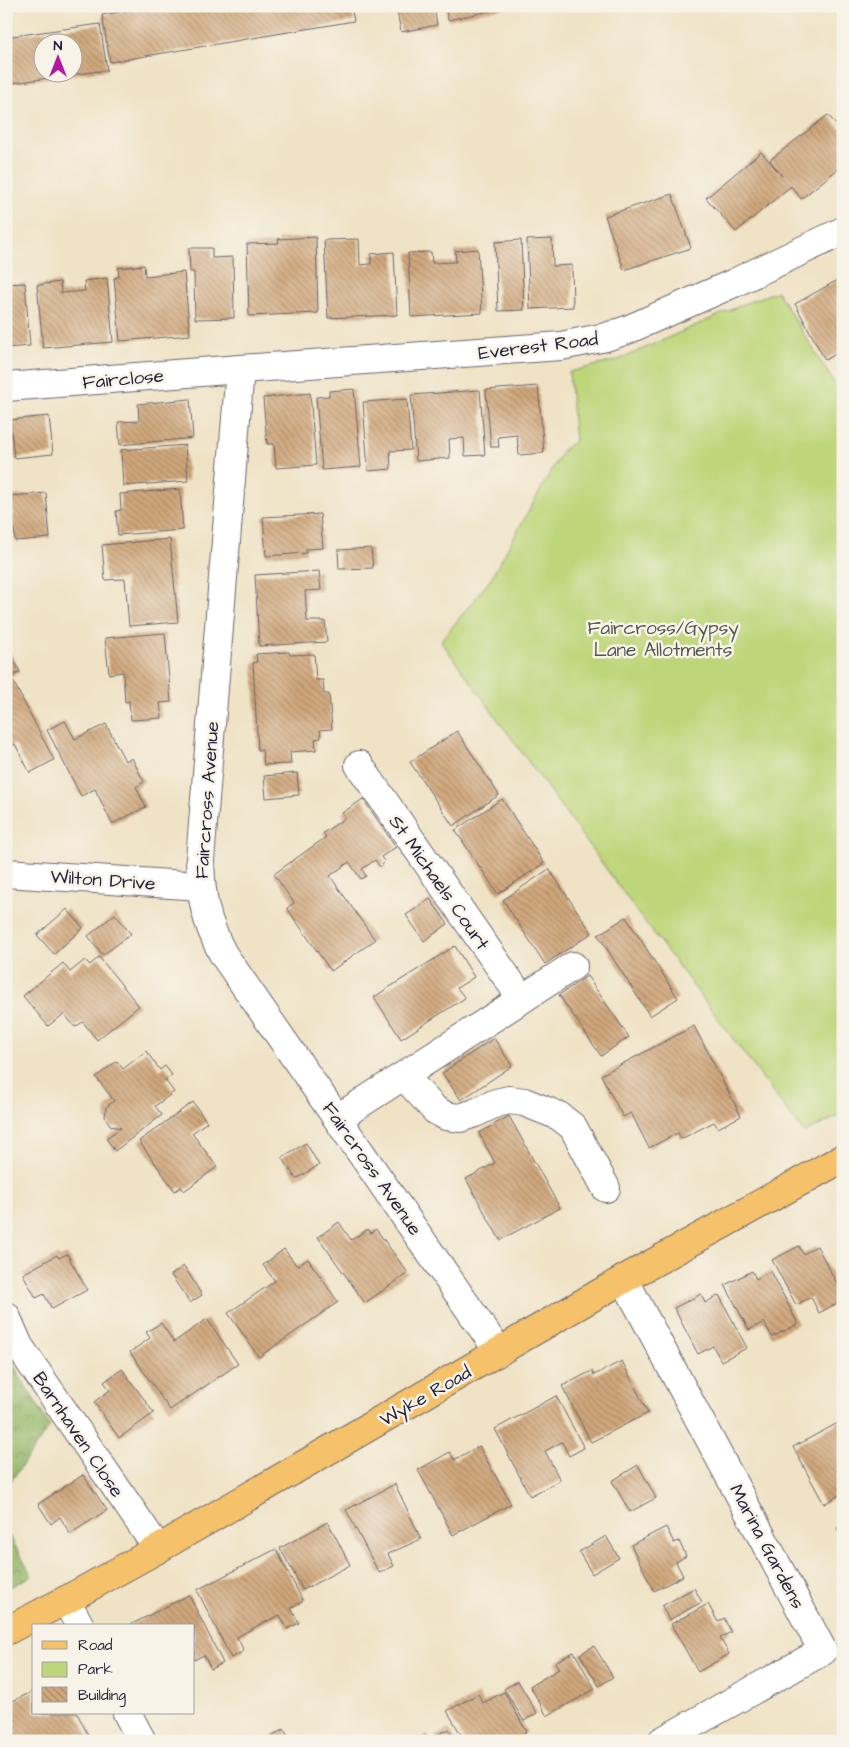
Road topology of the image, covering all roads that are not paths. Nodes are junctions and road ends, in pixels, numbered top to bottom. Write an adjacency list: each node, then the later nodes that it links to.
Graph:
1 (843, 231): 2 (street, Everest Road)
2 (240, 369): 3 (street, Fairclose); 6 (street, Faircross Avenue)
3 (6, 387)
4 (359, 765): 8 (street, St Michaels Court)
5 (6, 873): 6 (street, Wilton Drive)
6 (200, 886): 10 (street, Faircross Avenue)
7 (573, 966): 8 (street)
8 (522, 999): 9 (street)
9 (404, 1076): 10 (street); 12 (street)
10 (338, 1118): 15 (street, Faircross Avenue)
11 (843, 1158): 13 (main road, Wyke Road)
12 (606, 1188)
13 (624, 1279): 15 (main road, Wyke Road); 22 (street, Marina Gardens)
14 (6, 1316): 16 (street, Barnhaven Close)
15 (499, 1352): 16 (main road, Wyke Road)
16 (158, 1549): 17 (main road, Wyke Road)
17 (66, 1600): 18 (street); 19 (main road, Wyke Road)
18 (79, 1624)
19 (6, 1631)
20 (128, 1714): 21 (street)
21 (142, 1741)
22 (662, 1741)

